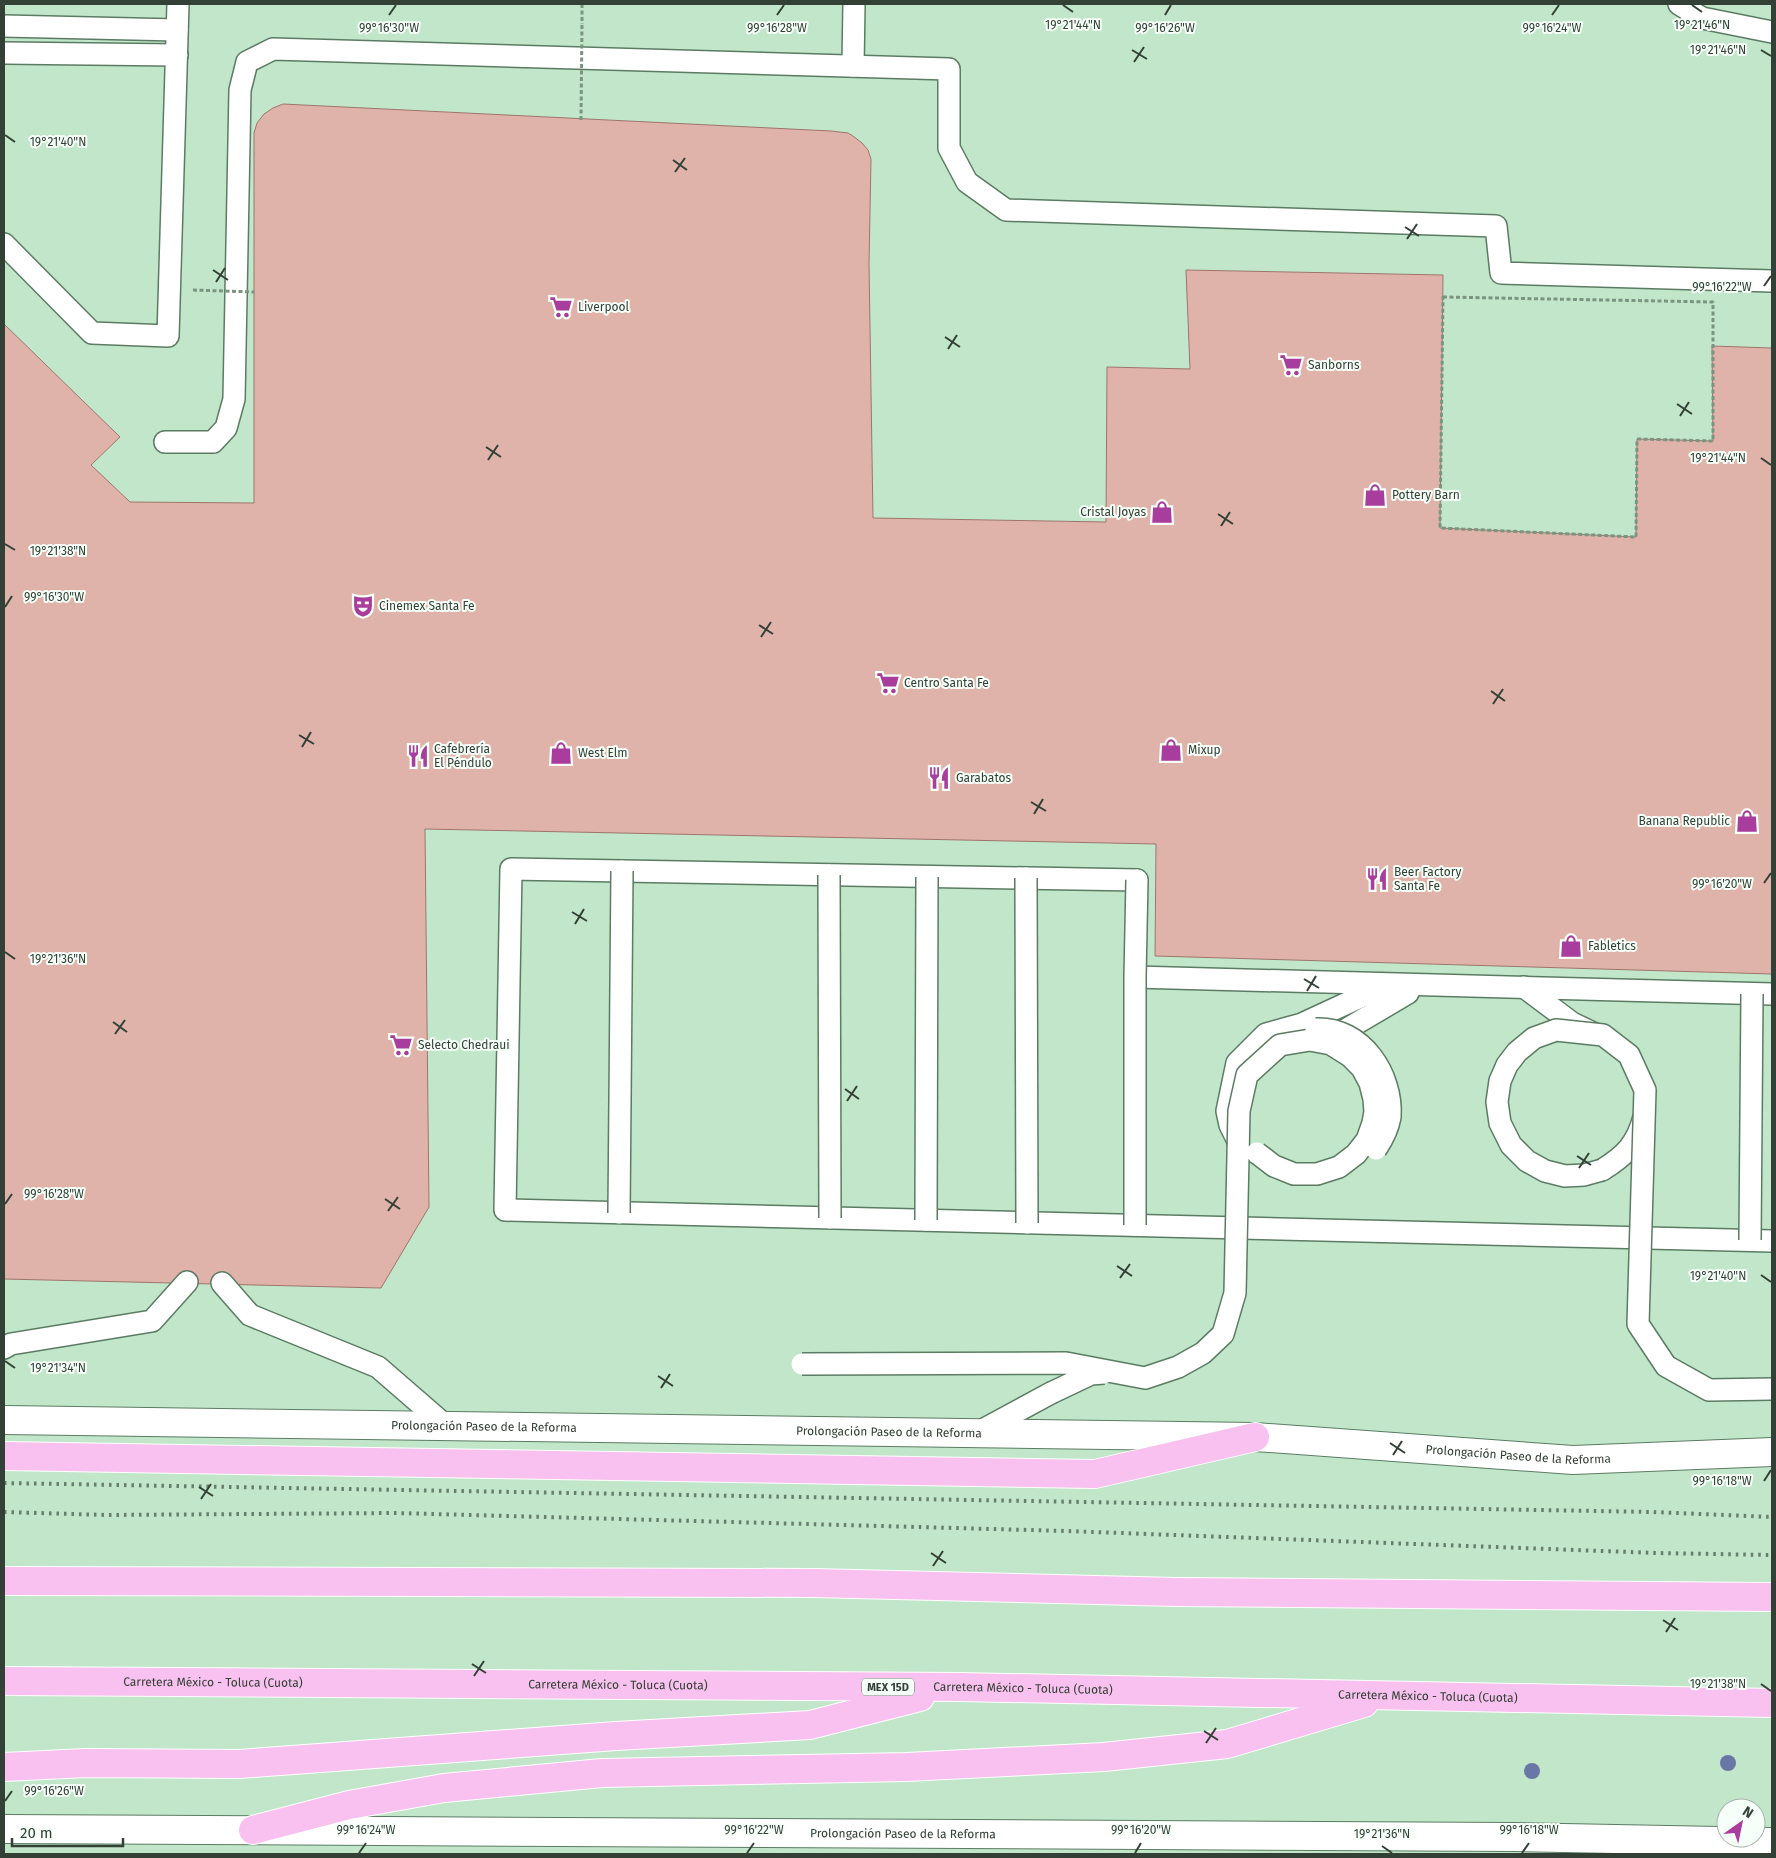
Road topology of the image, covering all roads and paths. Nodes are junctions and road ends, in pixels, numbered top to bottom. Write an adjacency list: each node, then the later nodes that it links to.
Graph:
1 (178, 4): 6 (lane)
2 (582, 4): 11 (path, bridge)
3 (854, 4): 10 (lane)
4 (1679, 4): 7 (lane)
5 (4, 26): 6 (lane)
6 (177, 30): 9 (lane)
7 (1772, 32)
8 (4, 53): 9 (lane)
9 (177, 55): 12 (lane)
10 (853, 66): 13 (lane); 17 (lane)
11 (581, 120)
12 (4, 244)
13 (1772, 280)
14 (194, 290): 15 (path, bridge)
15 (254, 292)
16 (1443, 297): 16 (path)
17 (165, 442)
18 (622, 871): 19 (lane); 28 (lane, bridge); 28 (lane)
19 (829, 875): 20 (lane); 29 (lane, bridge)
20 (927, 877): 21 (lane); 30 (lane, bridge)
21 (1026, 878): 22 (lane, bridge); 31 (lane, bridge)
22 (1135, 977): 23 (lane); 32 (lane, bridge)
23 (1389, 984): 24 (lane); 27 (lane)
24 (1524, 987): 26 (lane); 39 (lane, bridge)
25 (1408, 993): 27 (lane)
26 (1762, 994): 33 (lane, bridge)
27 (1255, 1156): 38 (lane, bridge); 42 (lane, bridge)
28 (618, 1213): 29 (lane)
29 (830, 1218): 30 (lane)
30 (926, 1220): 31 (lane)
31 (1027, 1223): 32 (lane)
32 (1135, 1226): 33 (lane)
33 (1750, 1240): 34 (lane)
34 (1772, 1241)
35 (187, 1282): 37 (lane)
36 (222, 1283): 41 (lane)
37 (4, 1348)
38 (802, 1364)
39 (1772, 1389)
40 (4, 1420): 41 (main road, Prolongación Paseo de la Reforma)
41 (446, 1426): 42 (main road, Prolongación Paseo de la Reforma)
42 (977, 1433): 43 (main road, Prolongación Paseo de la Reforma)
43 (1255, 1437): 44 (main road, Prolongación Paseo de la Reforma); 45 (highway)
44 (1772, 1452)
45 (4, 1456)
46 (4, 1580): 47 (highway)
47 (1772, 1597)
48 (4, 1681): 49 (highway, Carretera México - Toluca (Cuota) / MEX 15D)
49 (960, 1687): 50 (highway, Carretera México - Toluca (Cuota) / MEX 15D); 52 (highway)
50 (1390, 1696): 51 (highway, Carretera México - Toluca (Cuota) / MEX 15D); 54 (highway)
51 (1772, 1703)
52 (4, 1767)
53 (4, 1829): 54 (main road, Prolongación Paseo de la Reforma)
54 (253, 1830): 55 (main road, Prolongación Paseo de la Reforma)
55 (1514, 1837): 56 (main road, Prolongación Paseo de la Reforma); 57 (main road)
56 (1772, 1842)
57 (1389, 1854)

